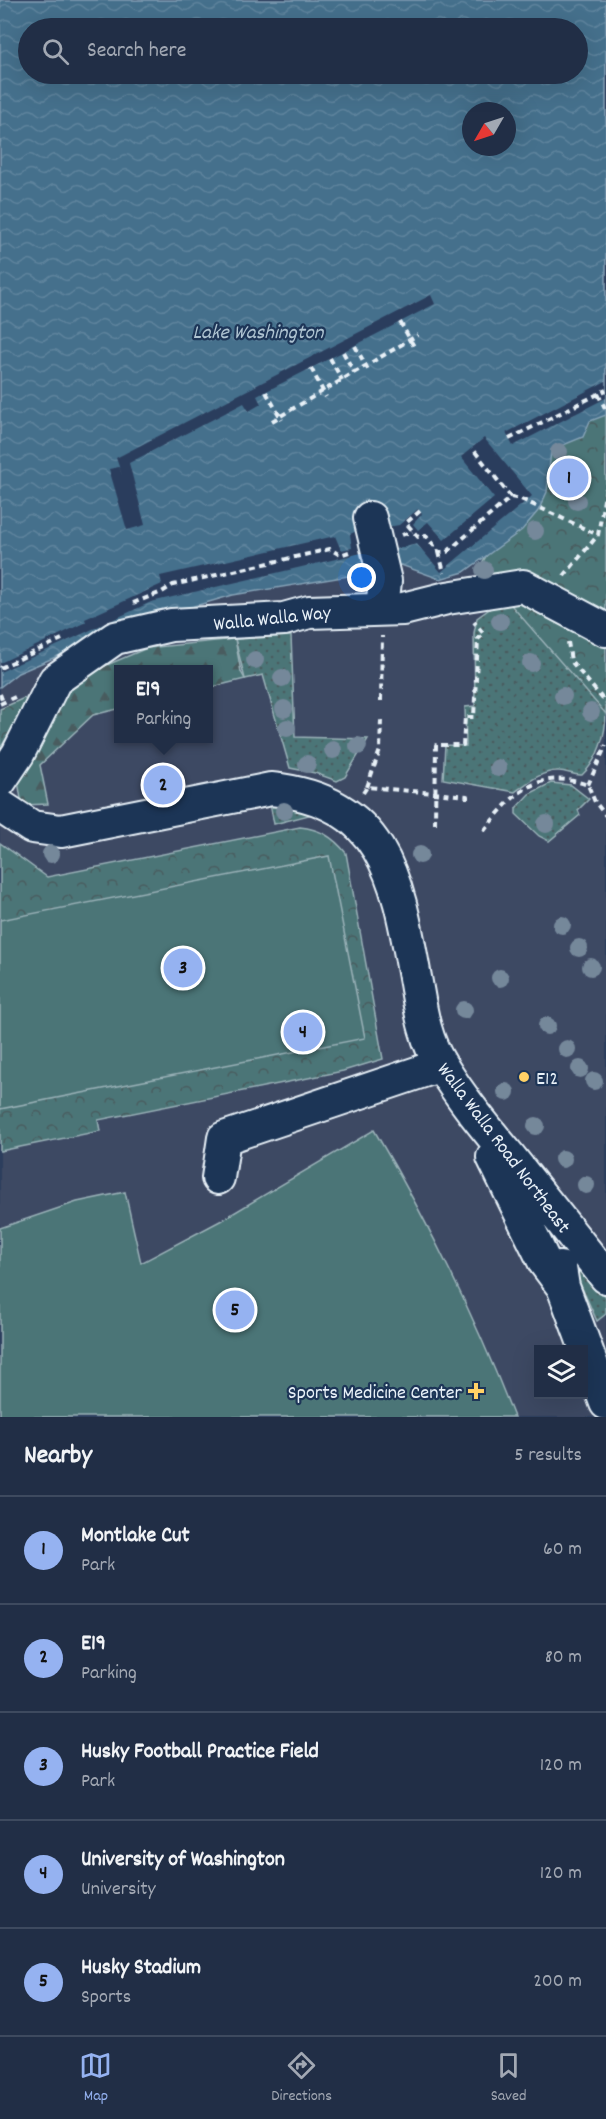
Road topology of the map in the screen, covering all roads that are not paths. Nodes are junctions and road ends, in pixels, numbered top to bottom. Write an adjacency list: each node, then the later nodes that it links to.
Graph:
1 (370, 518): 2 (lane)
2 (382, 608): 3 (lane, Walla Walla Way); 4 (lane, Walla Walla Way)
3 (606, 630)
4 (0, 781)
5 (0, 806): 6 (lane, Walla Walla Road Northeast)
6 (441, 1065): 7 (lane, Walla Walla Road Northeast); 8 (lane)
7 (469, 1107): 9 (lane, Walla Walla Road Northeast); 11 (lane)
8 (218, 1178)
9 (573, 1236): 10 (lane, Walla Walla Road Northeast); 11 (lane)
10 (606, 1277)
11 (563, 1287): 12 (lane)
12 (606, 1403)

